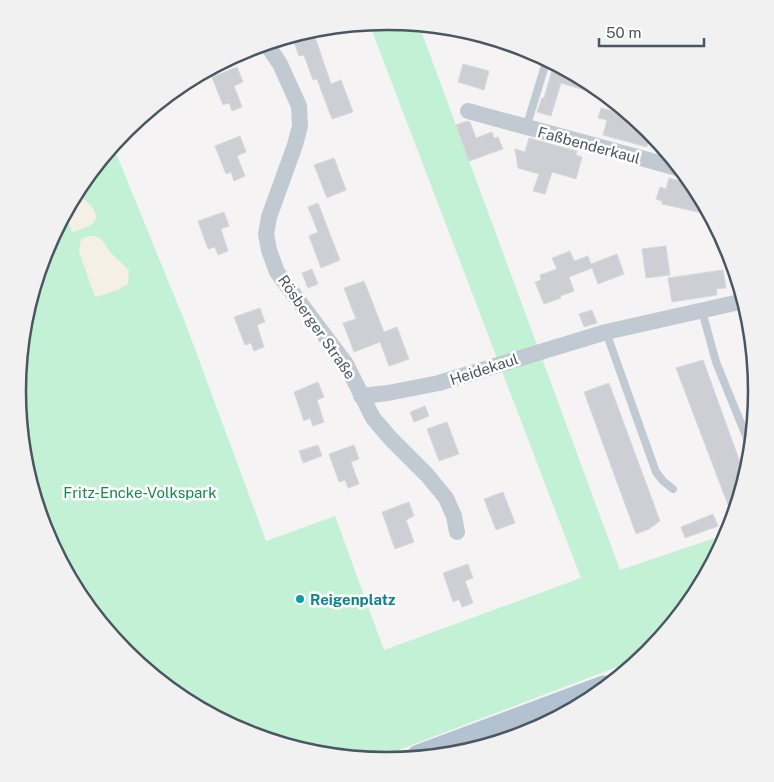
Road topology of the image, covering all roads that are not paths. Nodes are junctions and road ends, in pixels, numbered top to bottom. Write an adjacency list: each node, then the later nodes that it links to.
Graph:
1 (270, 49): 9 (street, Rösberger Straße)
2 (544, 66): 4 (lane, Faßbenderkaul)
3 (468, 111): 4 (street, Faßbenderkaul)
4 (526, 128): 5 (street, Faßbenderkaul)
5 (670, 167)
6 (736, 303): 7 (street, Heidekaul)
7 (702, 311): 8 (street, Heidekaul); 10 (lane)
8 (606, 332): 9 (street, Heidekaul); 11 (lane)
9 (361, 396): 12 (street, Rösberger Straße)
10 (745, 434)
11 (673, 489)
12 (456, 532)
13 (572, 700): 14 (main road)
14 (446, 747)

